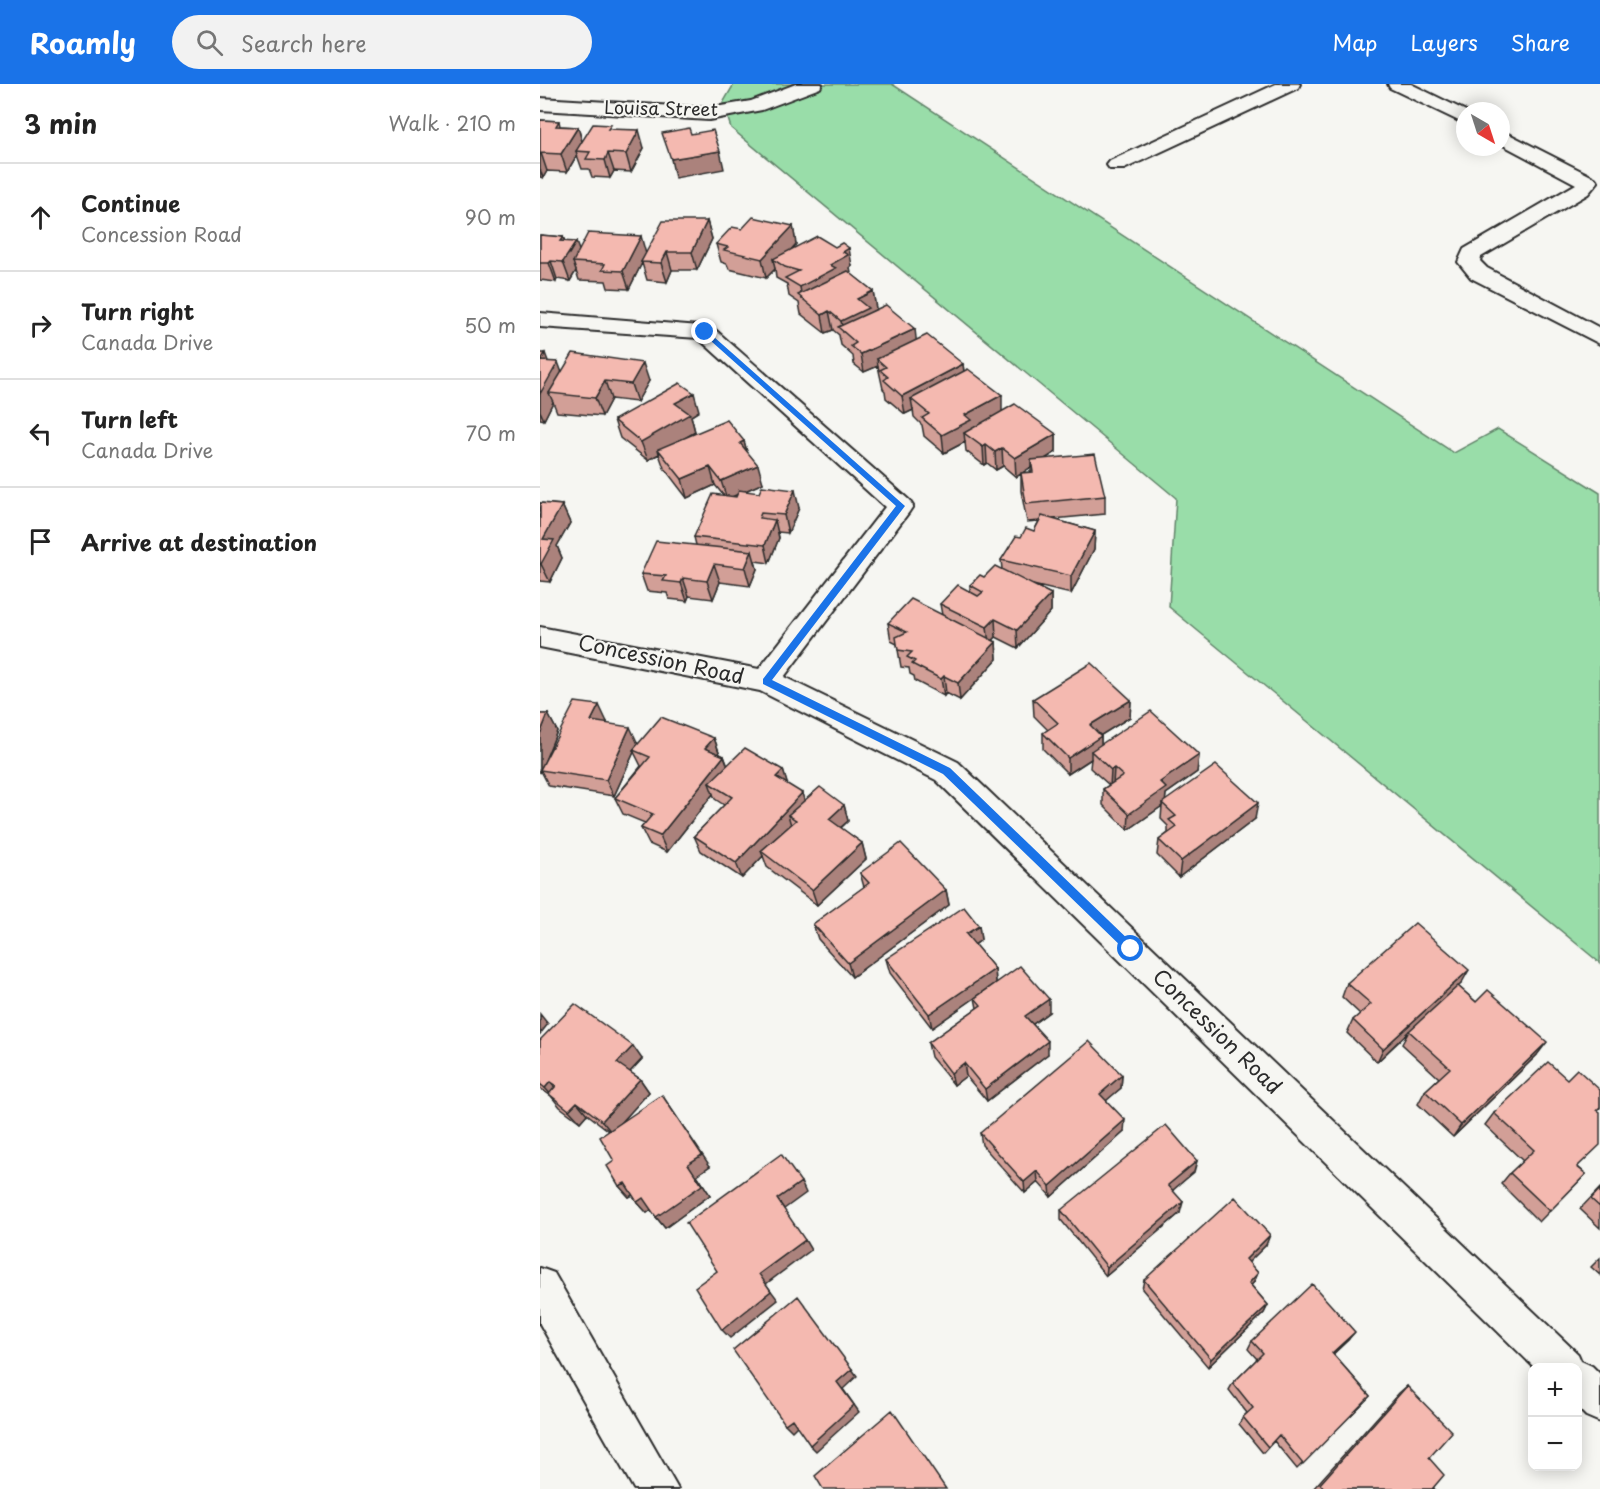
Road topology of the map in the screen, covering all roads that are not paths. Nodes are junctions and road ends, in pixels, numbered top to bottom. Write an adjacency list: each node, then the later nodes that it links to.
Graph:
1 (566, 84): 5 (street)
2 (813, 84): 5 (street, Louisa Street)
3 (1291, 84): 8 (street)
4 (1397, 84): 6 (street)
5 (546, 105)
6 (1456, 114)
7 (1510, 141): 10 (street)
8 (1117, 165)
9 (540, 320): 12 (street)
10 (1600, 338)
11 (540, 637): 12 (street, Concession Road)
12 (766, 681): 14 (street, Concession Road)
13 (540, 1287): 17 (street)
14 (1559, 1363)
15 (1582, 1384): 16 (street)
16 (1600, 1402)
17 (657, 1489)

